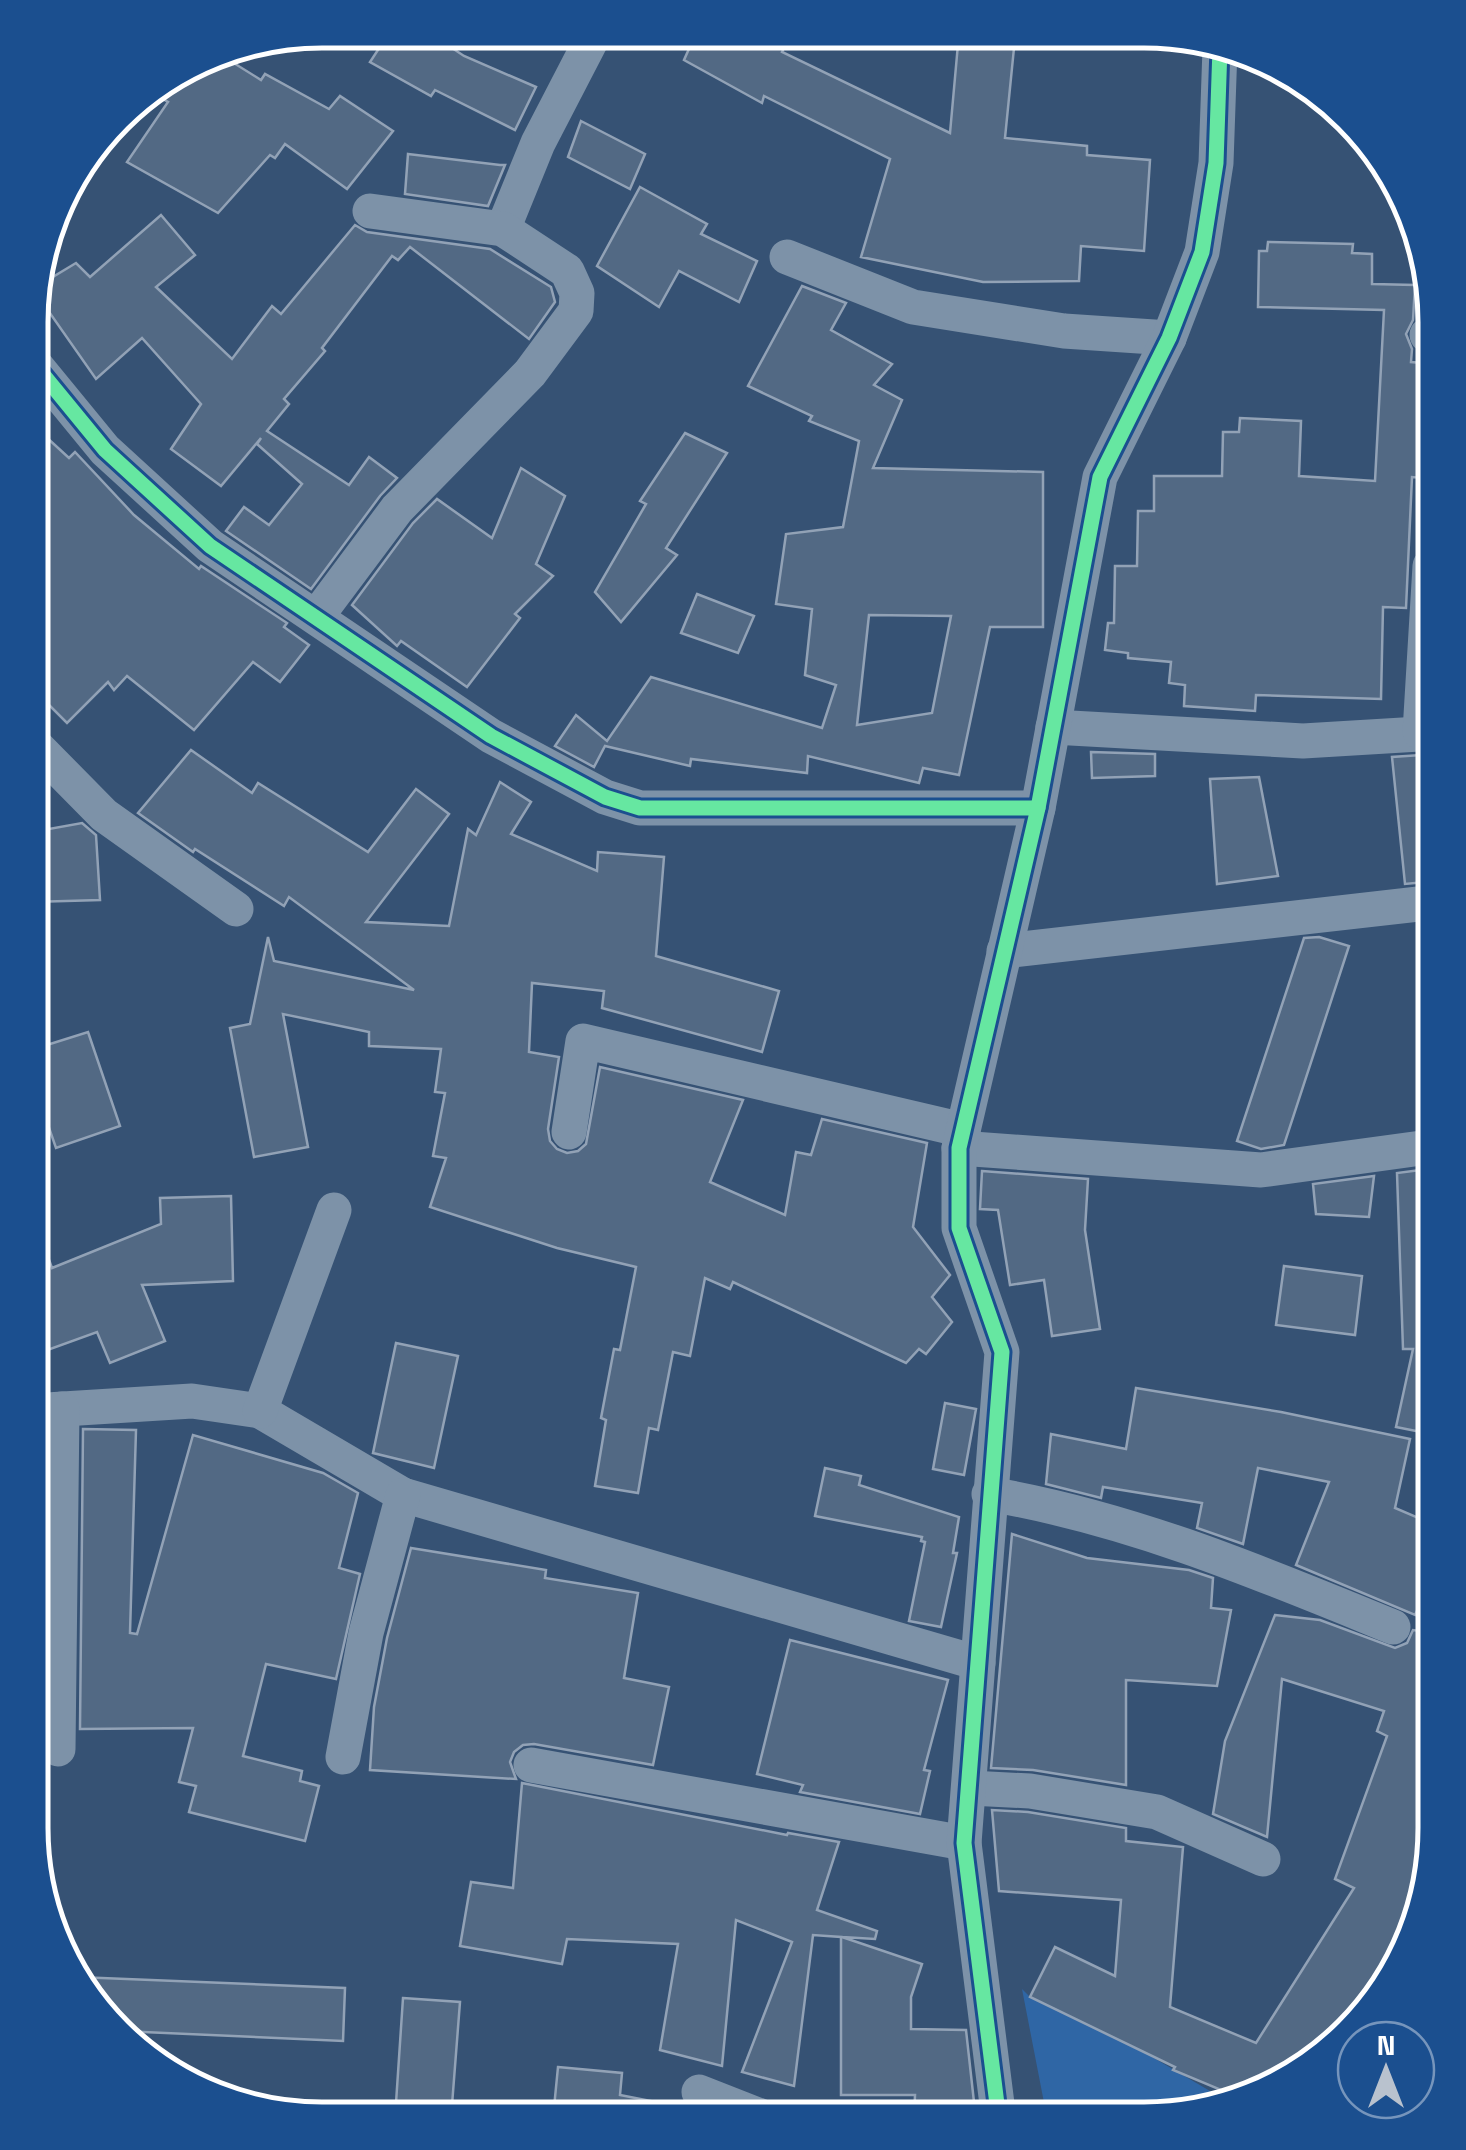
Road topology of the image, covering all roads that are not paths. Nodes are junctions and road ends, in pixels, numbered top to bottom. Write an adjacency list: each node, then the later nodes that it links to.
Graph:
1 (587, 48): 4 (street)
2 (1220, 59): 6 (street)
3 (370, 211): 4 (street)
4 (502, 229): 8 (street)
5 (787, 257): 6 (street)
6 (1170, 338): 9 (street)
7 (48, 385): 8 (street)
8 (317, 616): 12 (street)
9 (1054, 727): 10 (street); 12 (street)
10 (1418, 733)
11 (48, 758): 14 (street)
12 (1038, 808): 15 (street)
13 (1418, 904): 15 (street)
14 (236, 909)
15 (1004, 951): 17 (street)
16 (569, 1132): 17 (street)
17 (961, 1139): 18 (street); 23 (street)
18 (1418, 1148)
19 (334, 1210): 21 (street)
20 (48, 1410): 21 (street)
21 (260, 1411): 24 (street)
22 (48, 1466): 27 (street)
23 (989, 1494): 25 (street); 26 (street)
24 (403, 1495): 26 (street); 28 (street)
25 (1393, 1627)
26 (978, 1663): 30 (street)
27 (58, 1749)
28 (343, 1757)
29 (531, 1765): 31 (street)
30 (970, 1788): 31 (street); 32 (street)
31 (964, 1843): 35 (street)
32 (1263, 1859)
33 (698, 2092): 34 (street)
34 (724, 2102)
35 (997, 2102)

